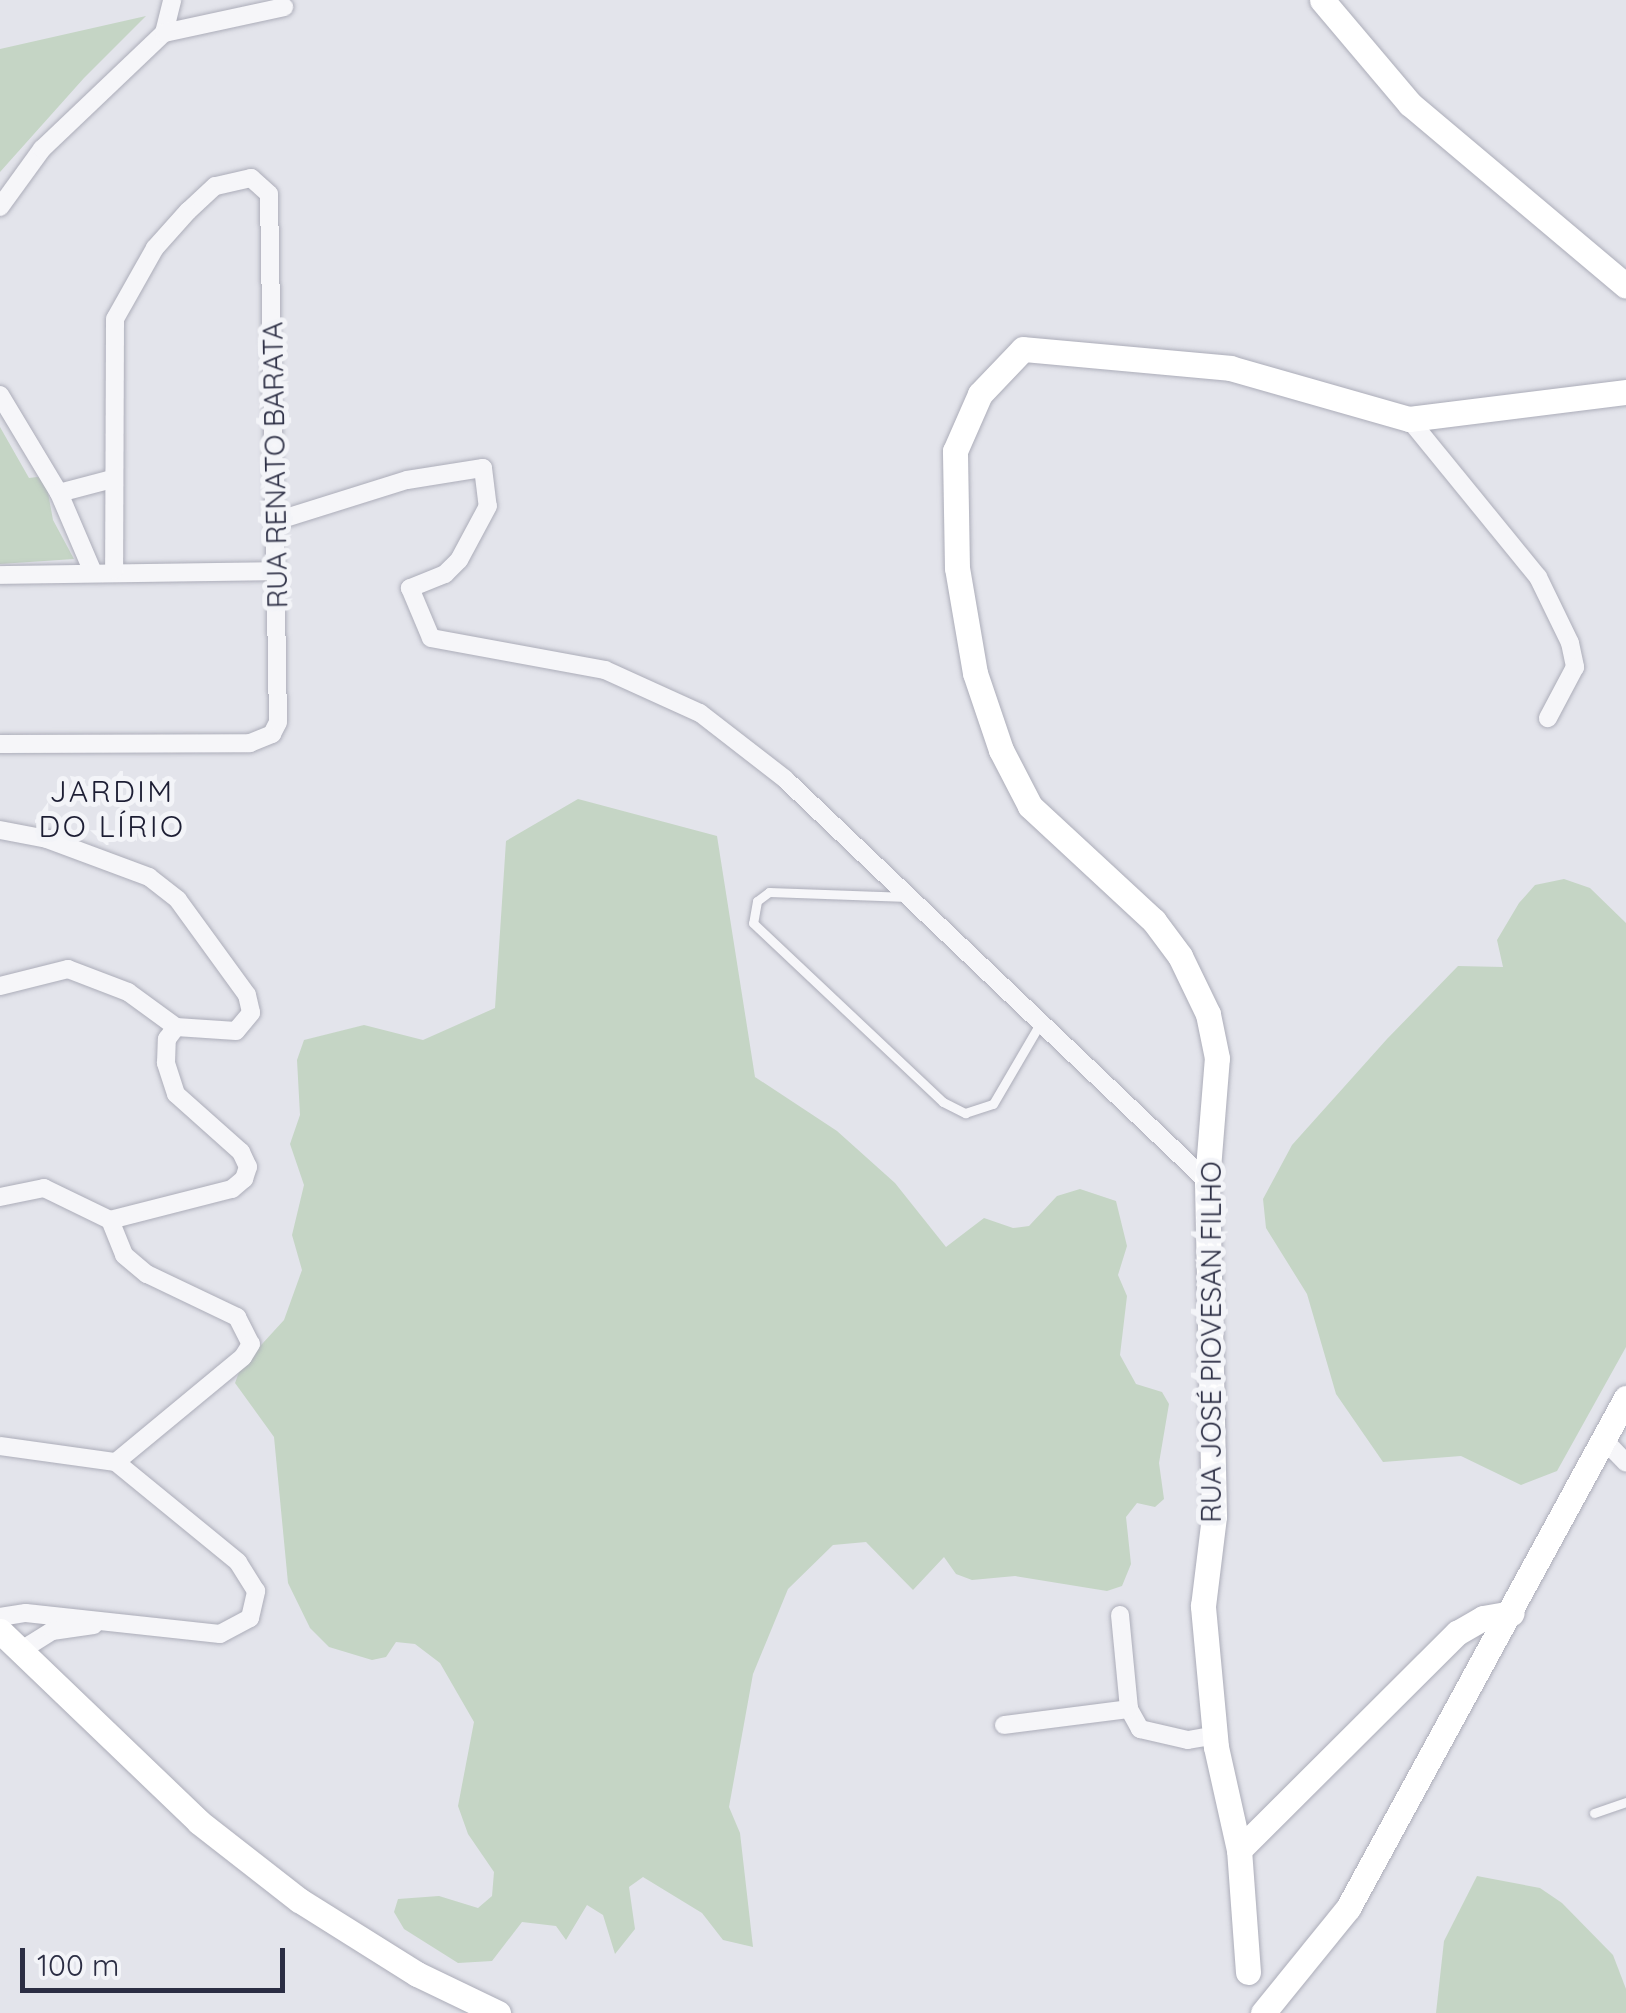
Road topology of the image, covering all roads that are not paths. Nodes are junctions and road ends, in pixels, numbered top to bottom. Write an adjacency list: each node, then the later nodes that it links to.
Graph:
1 (172, 0): 4 (street)
2 (1322, 0): 6 (street)
3 (284, 8): 4 (street)
4 (164, 34): 5 (street)
5 (0, 207)
6 (1626, 286)
7 (1626, 392): 9 (street, RUA JOSÉ PIOVESAN FILHO)
8 (0, 394): 11 (street)
9 (1410, 419): 17 (street); 24 (street, RUA JOSÉ PIOVESAN FILHO)
10 (112, 479): 11 (street); 12 (street, RUA RENATO BARATA); 14 (street)
11 (59, 493): 13 (street)
12 (276, 521): 15 (street, RUA RENATO BARATA); 20 (street)
13 (92, 570): 14 (street); 16 (street)
14 (114, 570): 15 (street)
15 (277, 571): 18 (street, RUA RENATO BARATA)
16 (0, 574)
17 (1548, 718)
18 (0, 744)
19 (0, 830): 23 (street)
20 (910, 898): 22 (street); 22 (lane)
21 (0, 986): 23 (street)
22 (1041, 1022): 24 (street)
23 (176, 1026): 26 (street)
24 (1208, 1180): 40 (street, RUA JOSÉ PIOVESAN FILHO)
25 (0, 1197): 26 (street)
26 (110, 1220): 30 (street)
27 (1626, 1398): 28 (street)
28 (1605, 1441): 31 (street); 32 (street)
29 (0, 1446): 30 (street)
30 (116, 1462): 35 (street)
31 (1626, 1463)
32 (1512, 1613): 43 (street); 46 (street)
33 (1120, 1615): 38 (street)
34 (0, 1617): 35 (street)
35 (95, 1625): 37 (street)
36 (0, 1630): 37 (street)
37 (20, 1652): 45 (street)
38 (1129, 1709): 39 (street); 40 (street)
39 (1004, 1725)
40 (1215, 1734): 43 (street, RUA JOSÉ PIOVESAN FILHO)
41 (1626, 1802): 42 (lane)
42 (1594, 1812)
43 (1238, 1850): 44 (street, RUA JOSÉ PIOVESAN FILHO)
44 (1248, 1972)
45 (498, 2013)
46 (1264, 2013)

